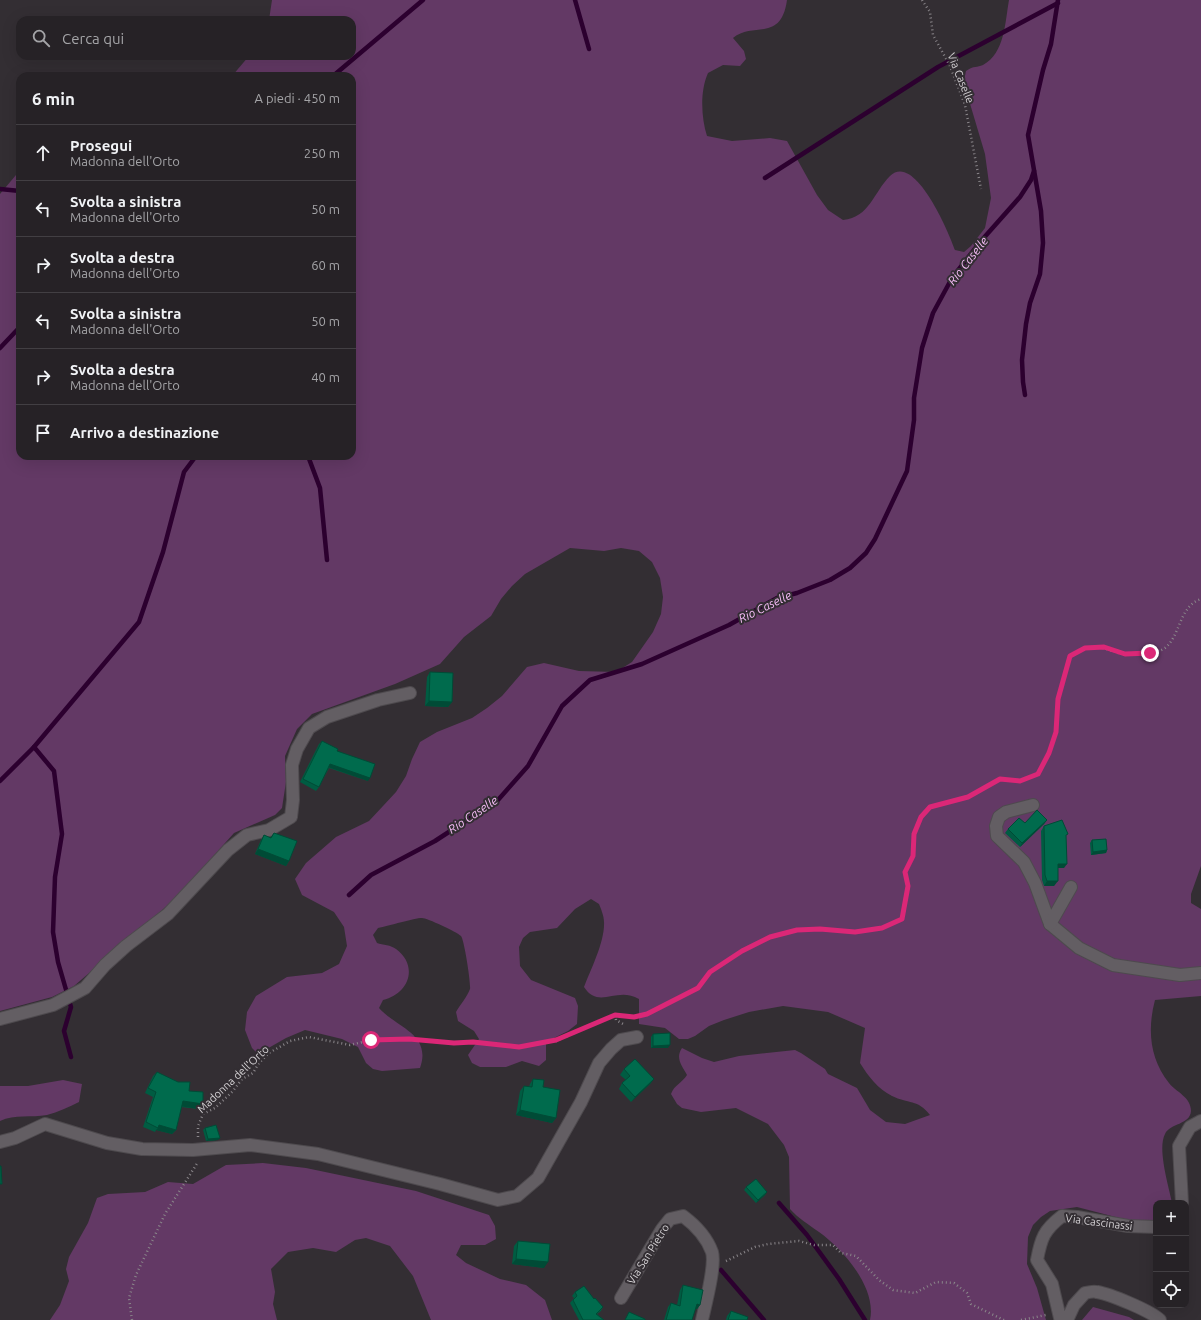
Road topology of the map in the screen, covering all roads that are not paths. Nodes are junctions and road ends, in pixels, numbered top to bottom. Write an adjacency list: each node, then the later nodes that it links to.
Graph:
1 (410, 693): 6 (street)
2 (1033, 805): 4 (street)
3 (1071, 887): 4 (street)
4 (1050, 924): 5 (street)
5 (1201, 973)
6 (0, 1019)
7 (636, 1037): 9 (street)
8 (1201, 1121): 10 (street)
9 (0, 1142)
10 (1182, 1200)
11 (1153, 1227): 14 (street, Via Cascinassi)
12 (621, 1298): 13 (street, Via San Pietro)
13 (702, 1320)
14 (1160, 1320)

